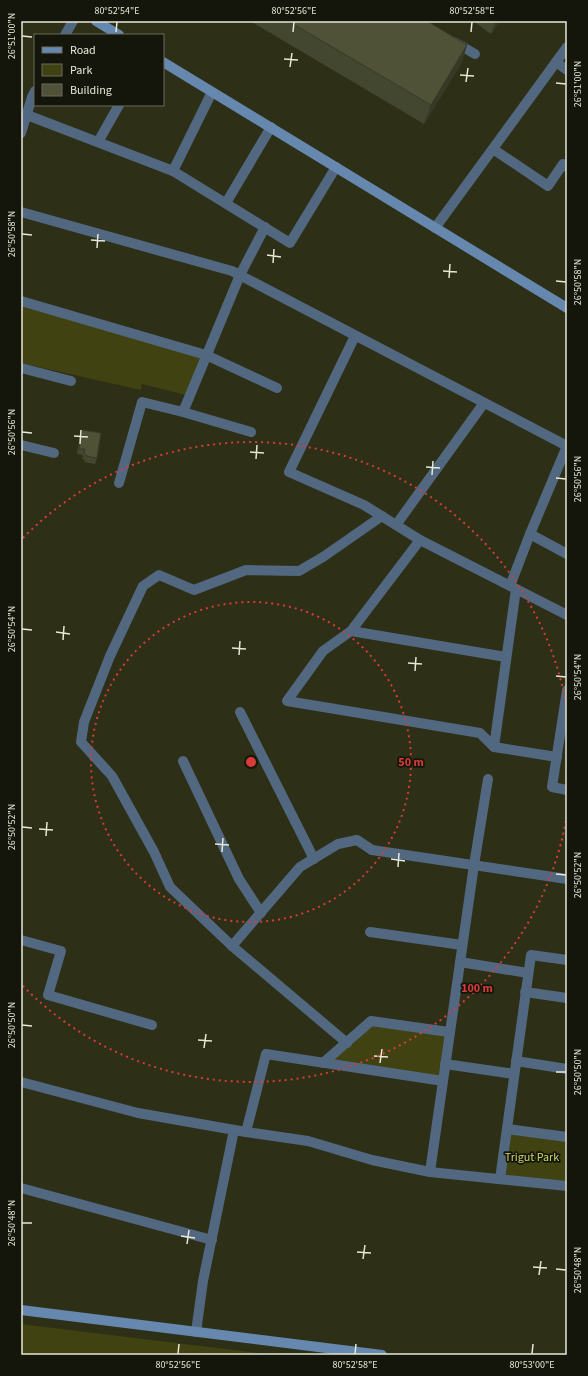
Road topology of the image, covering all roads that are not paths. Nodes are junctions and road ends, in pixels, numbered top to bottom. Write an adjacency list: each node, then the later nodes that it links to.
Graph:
1 (73, 21): 3 (street)
2 (96, 21): 4 (street)
3 (66, 34)
4 (117, 34)
5 (443, 36): 7 (street)
6 (567, 47): 8 (street)
7 (475, 54)
8 (556, 62): 10 (street); 18 (street)
9 (164, 63): 11 (street)
10 (567, 70)
11 (212, 92): 15 (street); 21 (street)
12 (34, 94): 14 (street)
13 (118, 106): 17 (street)
14 (26, 115): 16 (street); 17 (street)
15 (271, 127): 19 (street); 22 (street)
16 (21, 133)
17 (98, 142): 21 (street)
18 (493, 149): 20 (street); 25 (street)
19 (336, 167): 24 (street); 25 (street)
20 (567, 167)
21 (173, 171): 22 (street)
22 (226, 203): 24 (street)
23 (21, 212): 26 (street)
24 (265, 227): 26 (street)
25 (435, 228): 28 (street)
26 (240, 275): 29 (street); 30 (street)
27 (21, 300): 30 (street)
28 (567, 308)
29 (356, 336): 34 (street); 41 (street)
30 (206, 355): 33 (street); 35 (street)
31 (21, 368): 32 (street)
32 (71, 381)
33 (277, 388)
34 (484, 403): 38 (street); 42 (street)
35 (183, 412): 36 (street); 40 (street)
36 (251, 432)
37 (21, 445): 39 (street)
38 (567, 446): 43 (street)
39 (54, 453)
40 (119, 483)
41 (382, 516): 42 (street); 65 (street)
42 (396, 525): 44 (street)
43 (530, 534): 45 (street); 46 (street)
44 (420, 540): 46 (street); 48 (street)
45 (567, 554)
46 (513, 588): 47 (street); 49 (street)
47 (567, 615)
48 (351, 631): 49 (street); 53 (street)
49 (506, 656): 53 (street)
50 (567, 690): 52 (street)
51 (240, 712): 58 (street)
52 (564, 728): 54 (street)
53 (494, 747): 54 (street)
54 (557, 757): 57 (street)
55 (183, 761): 61 (street)
56 (488, 779): 59 (street)
57 (567, 790)
58 (314, 859): 59 (street); 61 (street)
59 (474, 866): 60 (street); 64 (street)
60 (567, 879)
61 (261, 913): 65 (street)
62 (370, 932): 64 (street)
63 (21, 940): 71 (street)
64 (462, 945): 67 (street)
65 (232, 946): 73 (street)
66 (567, 960): 68 (street)
67 (460, 962): 68 (street); 72 (street)
68 (528, 973): 69 (street)
69 (525, 992): 70 (street); 74 (street)
70 (567, 998)
71 (152, 1024)
72 (449, 1032): 73 (street); 76 (street)
73 (347, 1043): 75 (street)
74 (516, 1061): 77 (street); 78 (street)
75 (323, 1063): 79 (street); 83 (street)
76 (445, 1064): 78 (street); 79 (street)
77 (567, 1069)
78 (514, 1074): 81 (street)
79 (442, 1081): 85 (street)
80 (21, 1082): 82 (street)
81 (507, 1129): 84 (street); 86 (street)
82 (234, 1130): 83 (street); 89 (street)
83 (246, 1132): 85 (street)
84 (567, 1137)
85 (430, 1172): 86 (street)
86 (500, 1179): 87 (street)
87 (567, 1186)
88 (21, 1188): 89 (street)
89 (212, 1240): 91 (street)
90 (21, 1310): 91 (street)
91 (196, 1332): 92 (street)
92 (382, 1355)

